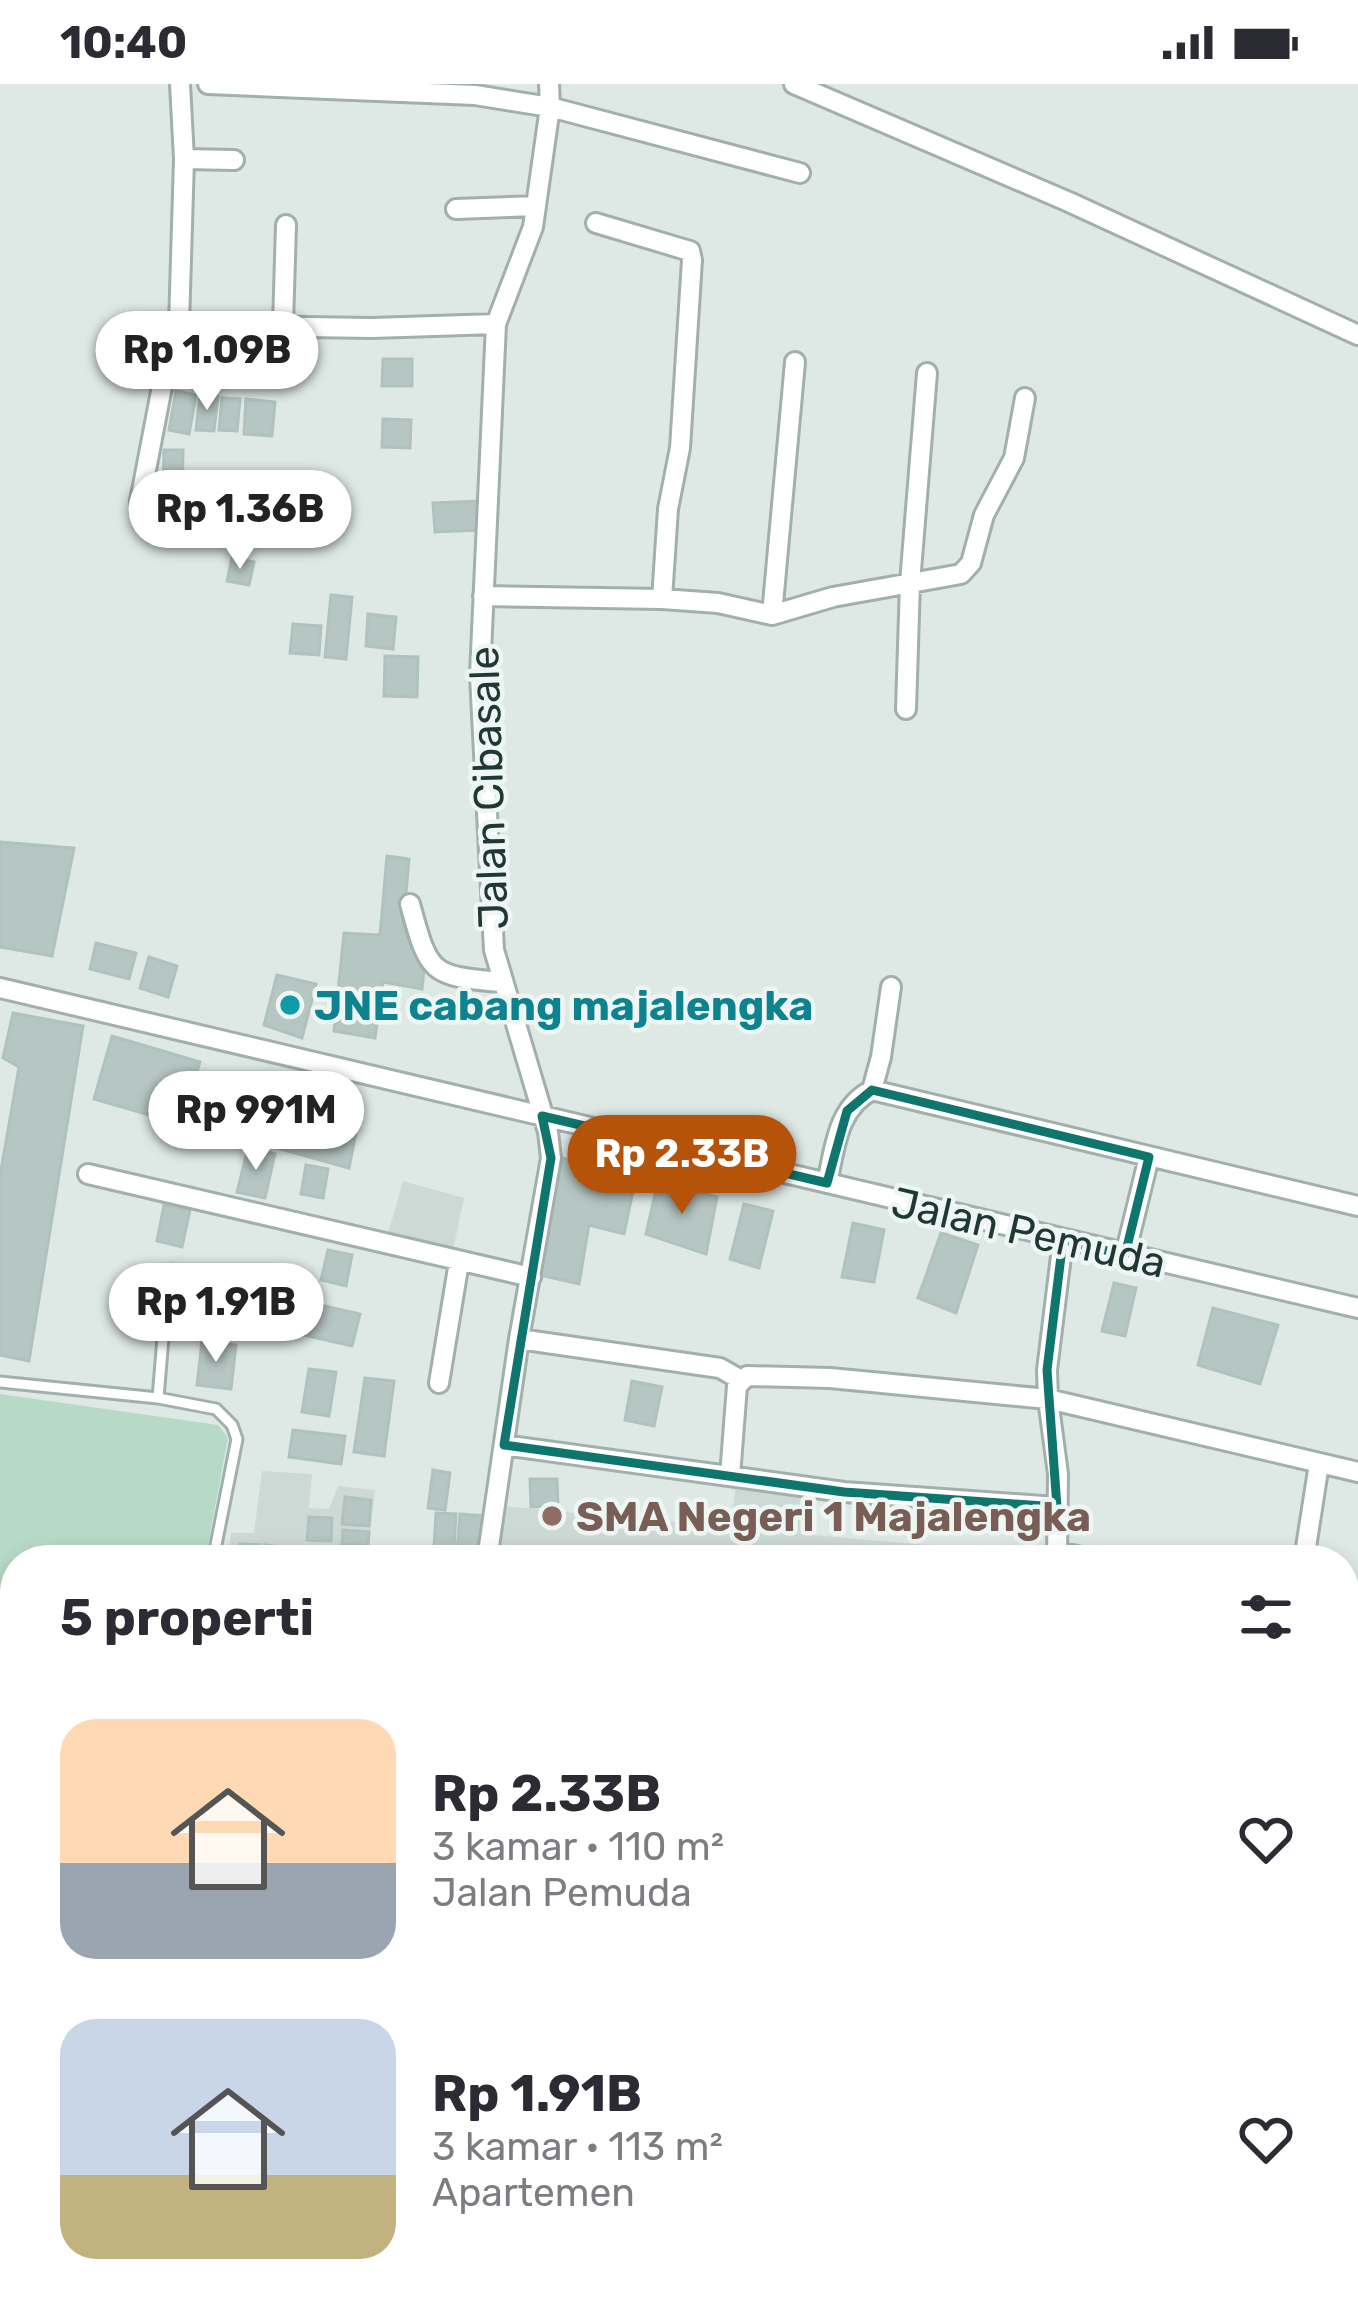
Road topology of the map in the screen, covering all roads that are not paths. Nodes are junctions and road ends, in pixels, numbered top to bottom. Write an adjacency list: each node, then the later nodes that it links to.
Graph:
1 (180, 84): 6 (street)
2 (208, 84): 5 (street)
3 (549, 84): 5 (street, Jalan Cibasale)
4 (794, 84): 16 (street)
5 (550, 107): 8 (street); 9 (street, Jalan Cibasale)
6 (184, 159): 7 (street); 14 (street)
7 (234, 160)
8 (800, 173)
9 (536, 206): 10 (street); 13 (street, Jalan Cibasale)
10 (456, 209)
11 (596, 223): 23 (street)
12 (286, 225): 15 (street)
13 (496, 324): 15 (street); 22 (street, Jalan Cibasale)
14 (179, 325): 15 (street); 20 (street)
15 (283, 326)
16 (1358, 335)
17 (795, 362): 24 (street)
18 (927, 373): 21 (street)
19 (1025, 398): 21 (street)
20 (140, 501)
21 (910, 583): 24 (street); 25 (street)
22 (483, 596): 23 (street); 27 (street, Jalan Cibasale)
23 (662, 599): 24 (street)
24 (772, 615)
25 (906, 709)
26 (410, 904): 27 (street)
27 (501, 982): 31 (street, Jalan Cibasale)
28 (891, 987): 30 (street)
29 (0, 988): 31 (street, Jalan Pemuda)
30 (872, 1090): 32 (street); 34 (street)
31 (542, 1117): 34 (street, Jalan Pemuda); 39 (street, Jalan Cibasale)
32 (1150, 1157): 35 (street); 37 (street)
33 (88, 1174): 38 (street)
34 (827, 1183): 36 (street, Jalan Pemuda)
35 (1358, 1206)
36 (1063, 1240): 37 (street, Jalan Pemuda); 47 (street)
37 (1125, 1256): 40 (street, Jalan Pemuda)
38 (459, 1262): 39 (street); 45 (street)
39 (531, 1277): 42 (street, Jalan Cibasale)
40 (1358, 1308)
41 (163, 1338): 46 (lane)
42 (519, 1339): 43 (street); 48 (street, Jalan Cibasale)
43 (741, 1380): 47 (street); 51 (street)
44 (0, 1382): 46 (lane)
45 (440, 1383)
46 (158, 1398): 53 (lane)
47 (1048, 1399): 49 (street); 52 (street)
48 (504, 1445): 51 (street); 54 (street, Jalan Cibasale)
49 (1319, 1464): 50 (street); 56 (street)
50 (1358, 1472)
51 (730, 1476): 52 (street)
52 (1058, 1507): 55 (street)
53 (216, 1545)
54 (489, 1545)
55 (1058, 1545)
56 (1306, 1545)

